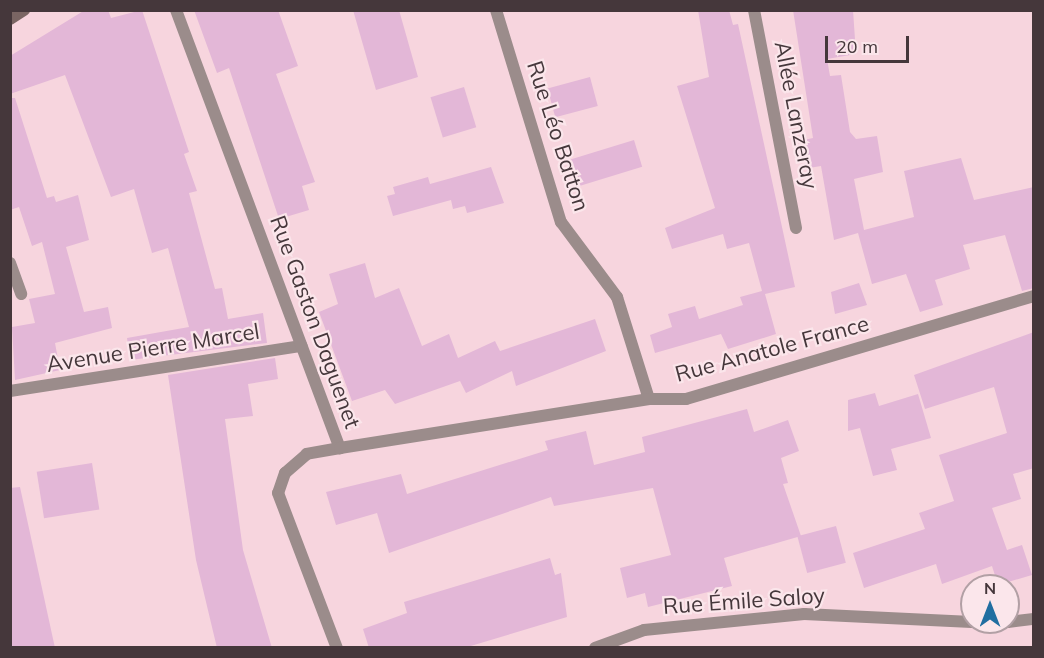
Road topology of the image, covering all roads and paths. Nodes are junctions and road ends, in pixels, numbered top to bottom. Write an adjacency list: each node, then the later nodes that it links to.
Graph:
1 (24, 10): 5 (main road)
2 (176, 10): 10 (street, Rue Gaston Daguenet)
3 (496, 10): 12 (street, Rue Léo Batton)
4 (754, 10): 6 (street, Allée Lanzeray)
5 (10, 19)
6 (796, 228)
7 (10, 263): 8 (street)
8 (21, 294)
9 (1034, 296): 12 (street, Rue Anatole France)
10 (302, 346): 11 (street, Avenue Pierre Marcel); 13 (street, Rue Gaston Daguenet)
11 (10, 391)
12 (649, 399): 13 (street, Rue Anatole France)
13 (340, 448): 15 (street, Rue Gaston Daguenet)
14 (960, 621): 16 (street, Rue Émile Saloy)
15 (337, 648)
16 (595, 648)

